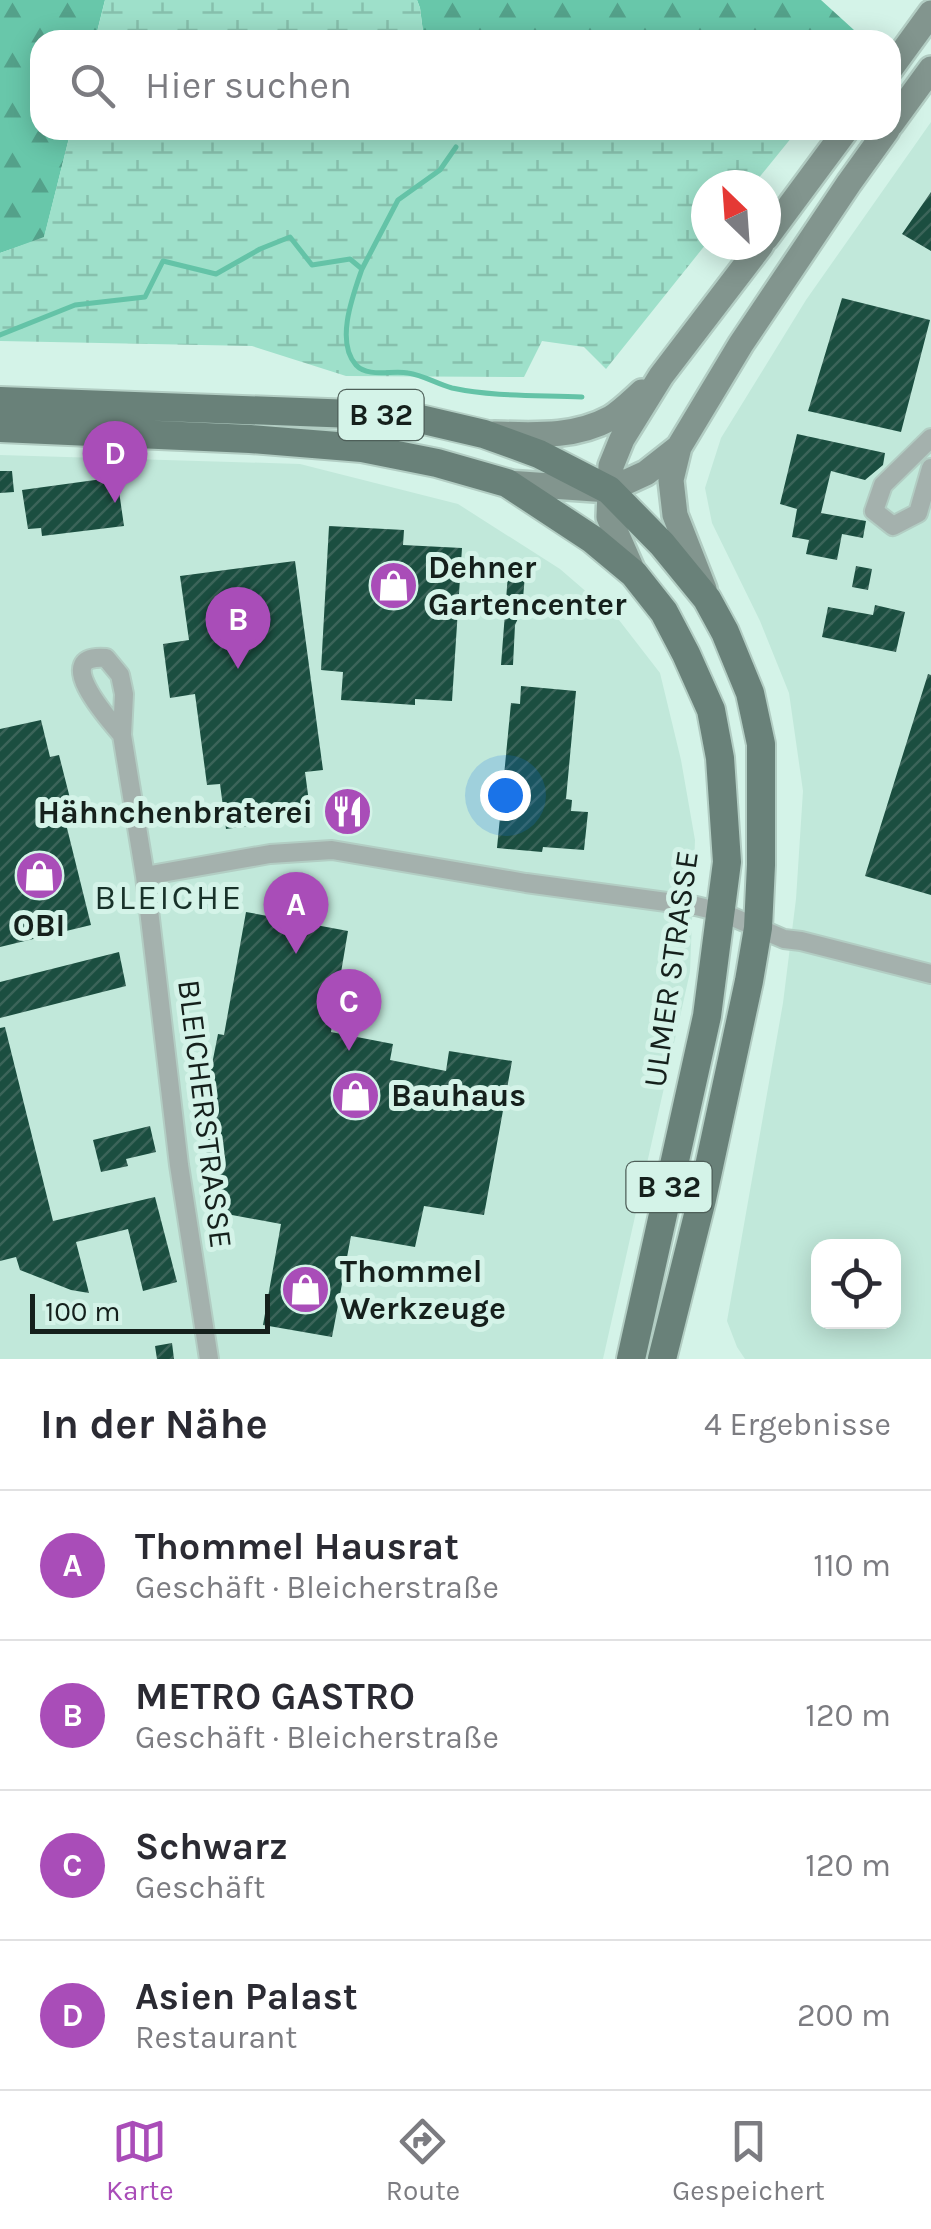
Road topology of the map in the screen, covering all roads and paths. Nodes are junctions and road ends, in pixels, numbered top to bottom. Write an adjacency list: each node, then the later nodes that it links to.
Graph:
1 (931, 13): 2 (main road)
2 (901, 54)
3 (931, 69): 4 (main road)
4 (901, 110)
5 (839, 140): 7 (main road)
6 (880, 140): 14 (main road)
7 (781, 218)
8 (750, 260): 9 (main road, ULMER STRASSE)
9 (661, 376): 12 (main road); 17 (main road, ULMER STRASSE)
10 (0, 402): 12 (main road, B 32)
11 (0, 428): 16 (main road, B 32)
12 (484, 434): 17 (main road, B 32)
13 (931, 438): 15 (street)
14 (679, 447): 17 (main road); 19 (main road)
15 (931, 468)
16 (506, 483): 17 (main road); 18 (main road, B 32)
17 (609, 490): 18 (main road, ULMER STRASSE); 19 (main road, B 32)
18 (634, 574): 22 (main road, ULMER STRASSE / B 32)
19 (707, 599): 23 (main road, B 32)
20 (122, 735): 21 (street, BLEICHERSTRASSE)
21 (145, 876): 22 (street); 26 (street, BLEICHERSTRASSE)
22 (722, 912): 23 (street); 27 (main road, ULMER STRASSE / B 32)
23 (758, 928): 24 (street); 25 (main road, B 32)
24 (931, 974)
25 (673, 1316): 28 (main road, B 32); 29 (main road)
26 (209, 1359)
27 (631, 1359)
28 (662, 1359)
29 (680, 1359)

